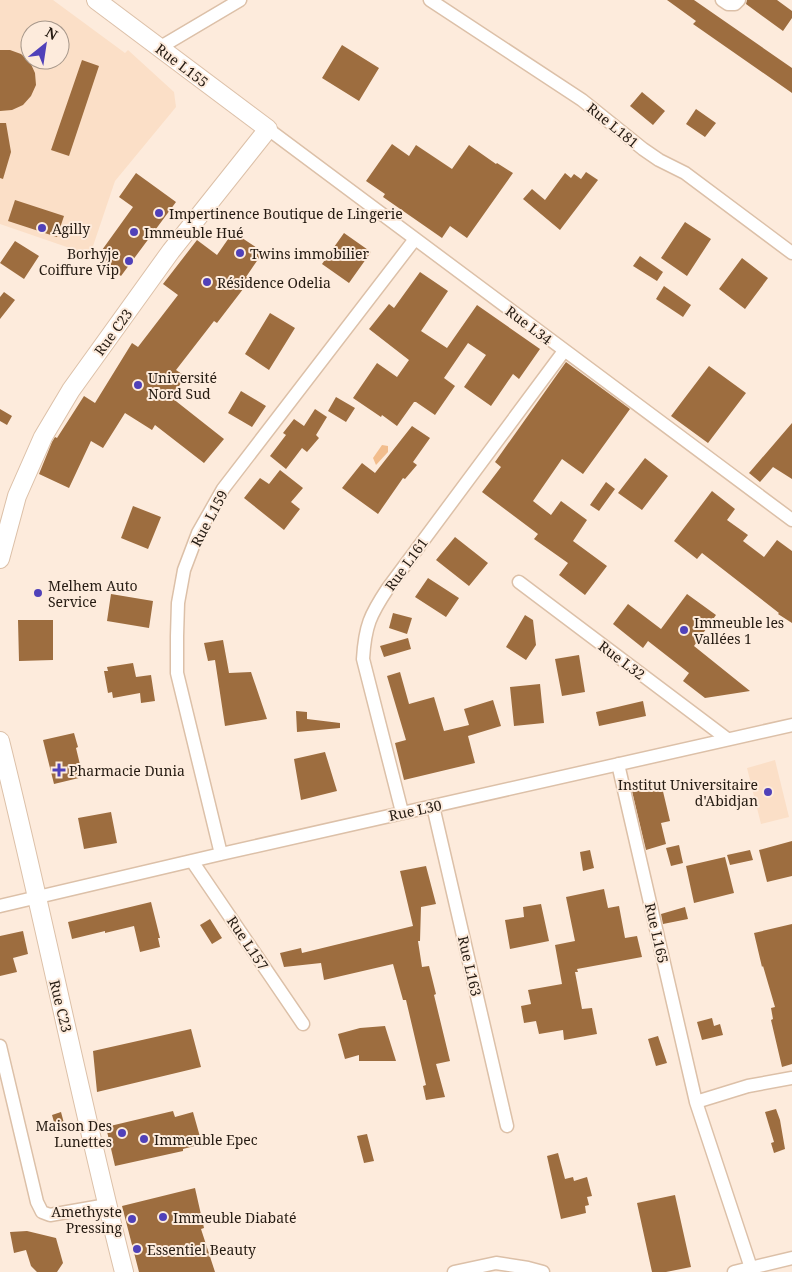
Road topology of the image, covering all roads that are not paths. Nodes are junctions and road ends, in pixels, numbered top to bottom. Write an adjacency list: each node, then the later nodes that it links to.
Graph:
1 (96, 0): 6 (street, Rue L155)
2 (240, 0): 6 (street)
3 (430, 0): 9 (street, Rue L181)
4 (722, 0): 5 (street)
5 (739, 0)
6 (159, 48): 7 (street, Rue L155)
7 (268, 129): 8 (street, Rue L34); 12 (street, Rue C23)
8 (416, 239): 10 (street, Rue L34); 20 (street, Rue L159)
9 (792, 253)
10 (564, 351): 11 (street, Rue L34); 19 (street, Rue L161)
11 (792, 520)
12 (0, 558)
13 (519, 582): 15 (street, Rue L32)
14 (792, 725): 15 (street, Rue L30)
15 (726, 738): 17 (street, Rue L30)
16 (0, 740): 22 (street, Rue C23)
17 (618, 764): 18 (street, Rue L30); 27 (street, Rue L165)
18 (433, 806): 19 (street, Rue L30); 28 (street, Rue L163)
19 (402, 812): 20 (street, Rue L30)
20 (220, 854): 21 (street, Rue L30)
21 (192, 861): 22 (street, Rue L30); 24 (street, Rue L157)
22 (38, 897): 23 (street, Rue L30); 29 (street, Rue C23)
23 (0, 906)
24 (303, 1024)
25 (0, 1046): 29 (street)
26 (792, 1078): 27 (street)
27 (696, 1102): 31 (street, Rue L165)
28 (507, 1126)
29 (107, 1205): 32 (street, Rue C23)
30 (792, 1258): 31 (street)
31 (751, 1268): 35 (street)
32 (124, 1272)
33 (454, 1272): 34 (street)
34 (543, 1272)
35 (734, 1272)

